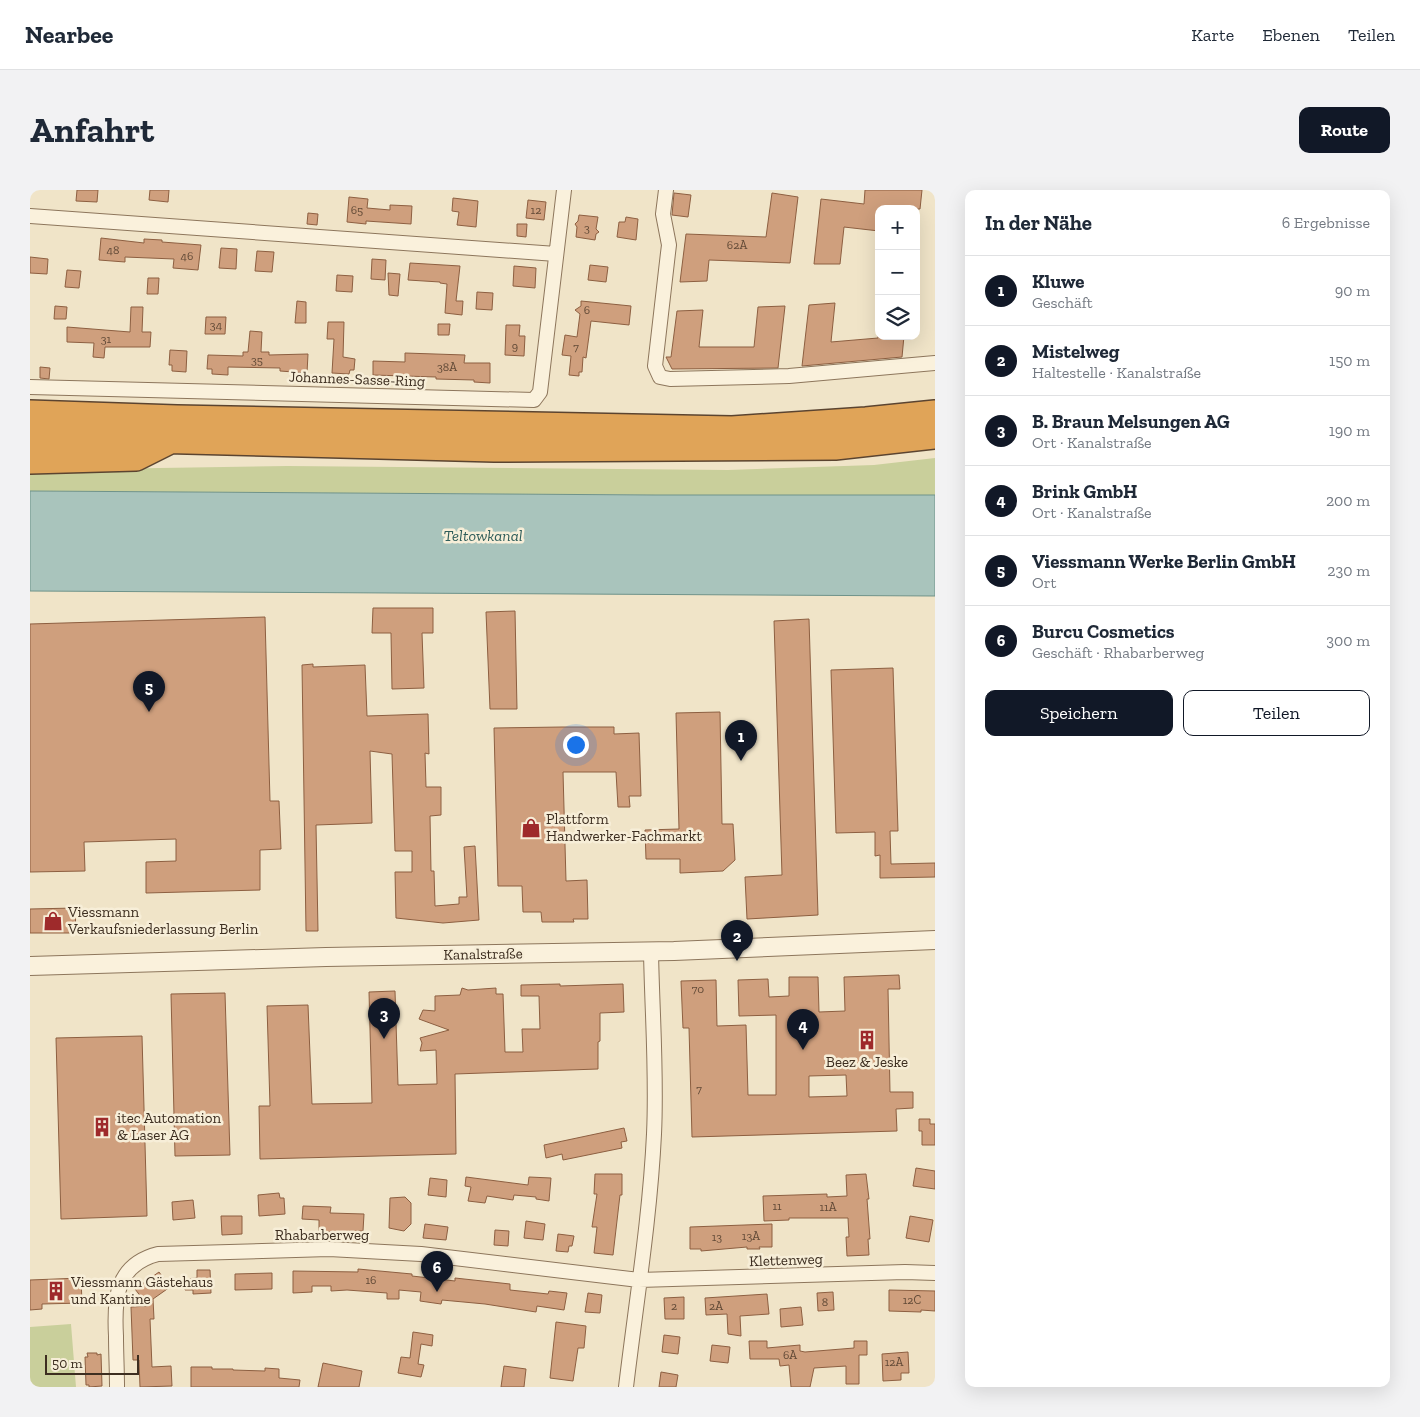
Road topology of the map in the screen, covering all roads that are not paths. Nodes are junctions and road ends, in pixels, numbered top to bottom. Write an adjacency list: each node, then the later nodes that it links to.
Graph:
1 (564, 190): 4 (street, Johannes-Sasse-Ring)
2 (666, 190): 5 (street)
3 (30, 216): 4 (street)
4 (556, 254): 6 (street, Johannes-Sasse-Ring)
5 (935, 363)
6 (30, 387)
7 (30, 413): 8 (highway)
8 (935, 413)
9 (935, 436): 11 (highway)
10 (30, 437): 11 (highway)
11 (171, 441): 12 (highway)
12 (30, 461)
13 (935, 940): 14 (street, Kanalstraße)
14 (651, 951): 15 (street, Kanalstraße); 17 (street)
15 (30, 966)
16 (935, 1273): 17 (street, Klettenweg)
17 (639, 1280): 18 (street, Rhabarberweg); 19 (street)
18 (117, 1387)
19 (626, 1387)

